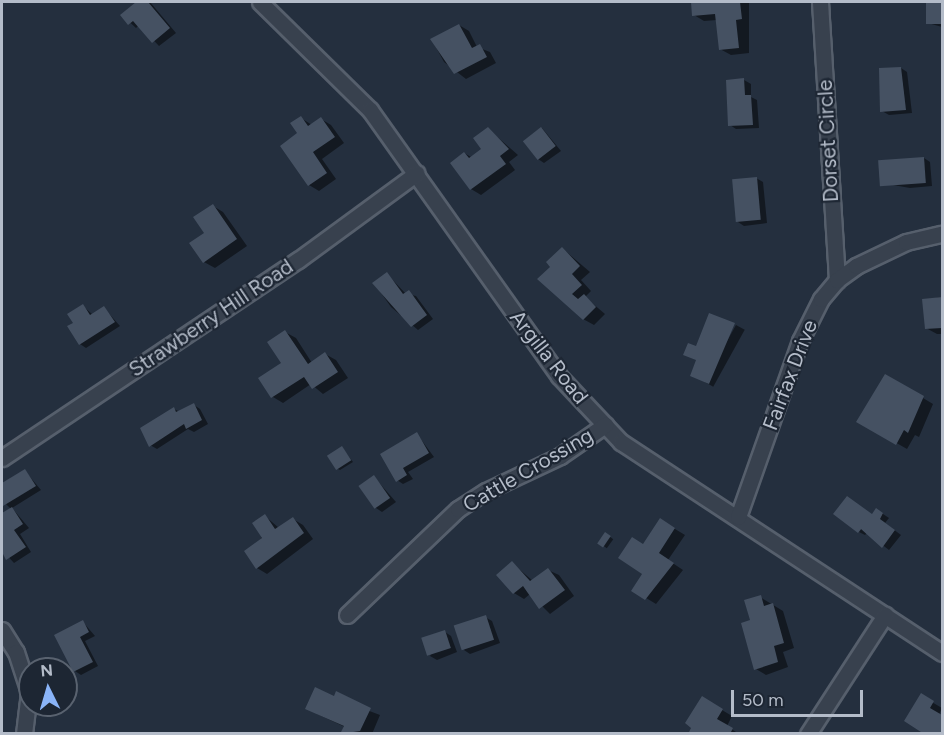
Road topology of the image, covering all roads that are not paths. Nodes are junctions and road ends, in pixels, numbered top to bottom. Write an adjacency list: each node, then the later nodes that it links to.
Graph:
1 (260, 2): 3 (street, Argilla Road)
2 (820, 2): 5 (street, Dorset Circle)
3 (417, 173): 6 (street, Argilla Road); 7 (street, Strawberry Hill Road)
4 (942, 234): 5 (street, Fairfax Drive)
5 (837, 280): 8 (street, Fairfax Drive)
6 (605, 425): 8 (street, Argilla Road); 9 (street, Cattle Crossing)
7 (2, 458)
8 (738, 517): 10 (street, Argilla Road)
9 (347, 615)
10 (885, 615): 12 (street, Argilla Road); 14 (street)
11 (2, 630): 13 (street)
12 (942, 653)
13 (24, 734)
14 (808, 734)

